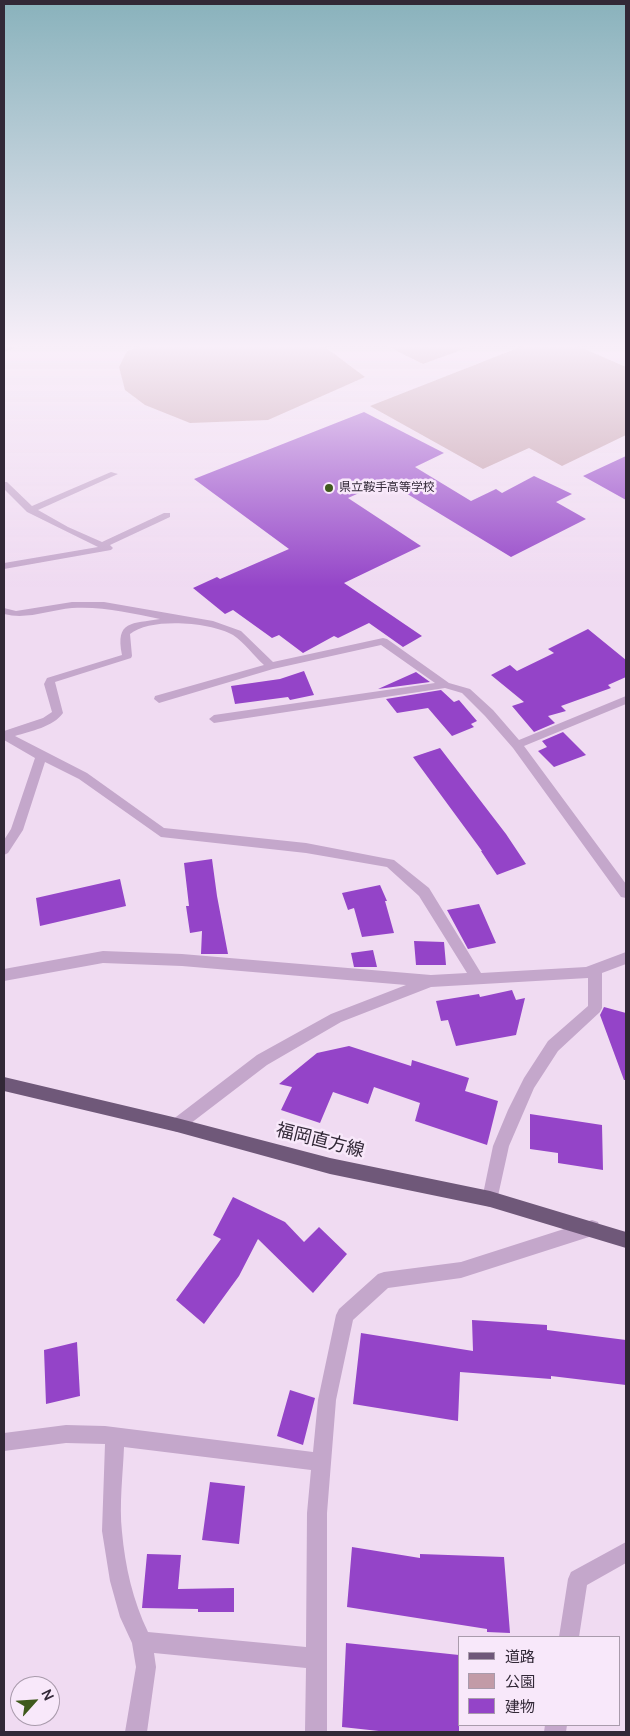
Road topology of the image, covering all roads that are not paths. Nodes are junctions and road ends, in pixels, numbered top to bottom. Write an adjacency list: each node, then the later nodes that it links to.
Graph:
1 (114, 474): 5 (street)
2 (4, 484): 3 (street)
3 (14, 496): 4 (street); 5 (street)
4 (4, 501)
5 (30, 510): 7 (street)
6 (167, 515): 7 (street)
7 (103, 545): 8 (street)
8 (4, 566)
9 (4, 611): 10 (street)
10 (177, 619): 11 (street); 16 (street)
11 (271, 666): 12 (street); 13 (street)
12 (445, 685): 15 (street); 17 (street)
13 (159, 698)
14 (626, 700): 17 (street)
15 (214, 719)
16 (5, 735): 18 (street)
17 (518, 745): 20 (street)
18 (41, 756): 19 (street); 24 (street)
19 (4, 850)
20 (626, 893)
21 (626, 958): 22 (street)
22 (595, 969): 24 (street); 28 (street)
23 (4, 975): 25 (street)
24 (477, 978): 25 (street)
25 (430, 981): 27 (street)
26 (4, 1084): 27 (main road, 福岡直方線)
27 (177, 1125): 28 (main road, 福岡直方線)
28 (490, 1199): 29 (main road, 福岡直方線)
29 (592, 1228): 30 (main road, 福岡直方線); 33 (street)
30 (626, 1240)
31 (115, 1436): 32 (street); 33 (street); 36 (street)
32 (4, 1442)
33 (321, 1462): 37 (street)
34 (626, 1552): 35 (street)
35 (569, 1636)
36 (142, 1642): 37 (street); 38 (street)
37 (316, 1658): 39 (street)
38 (136, 1732)
39 (316, 1732)

